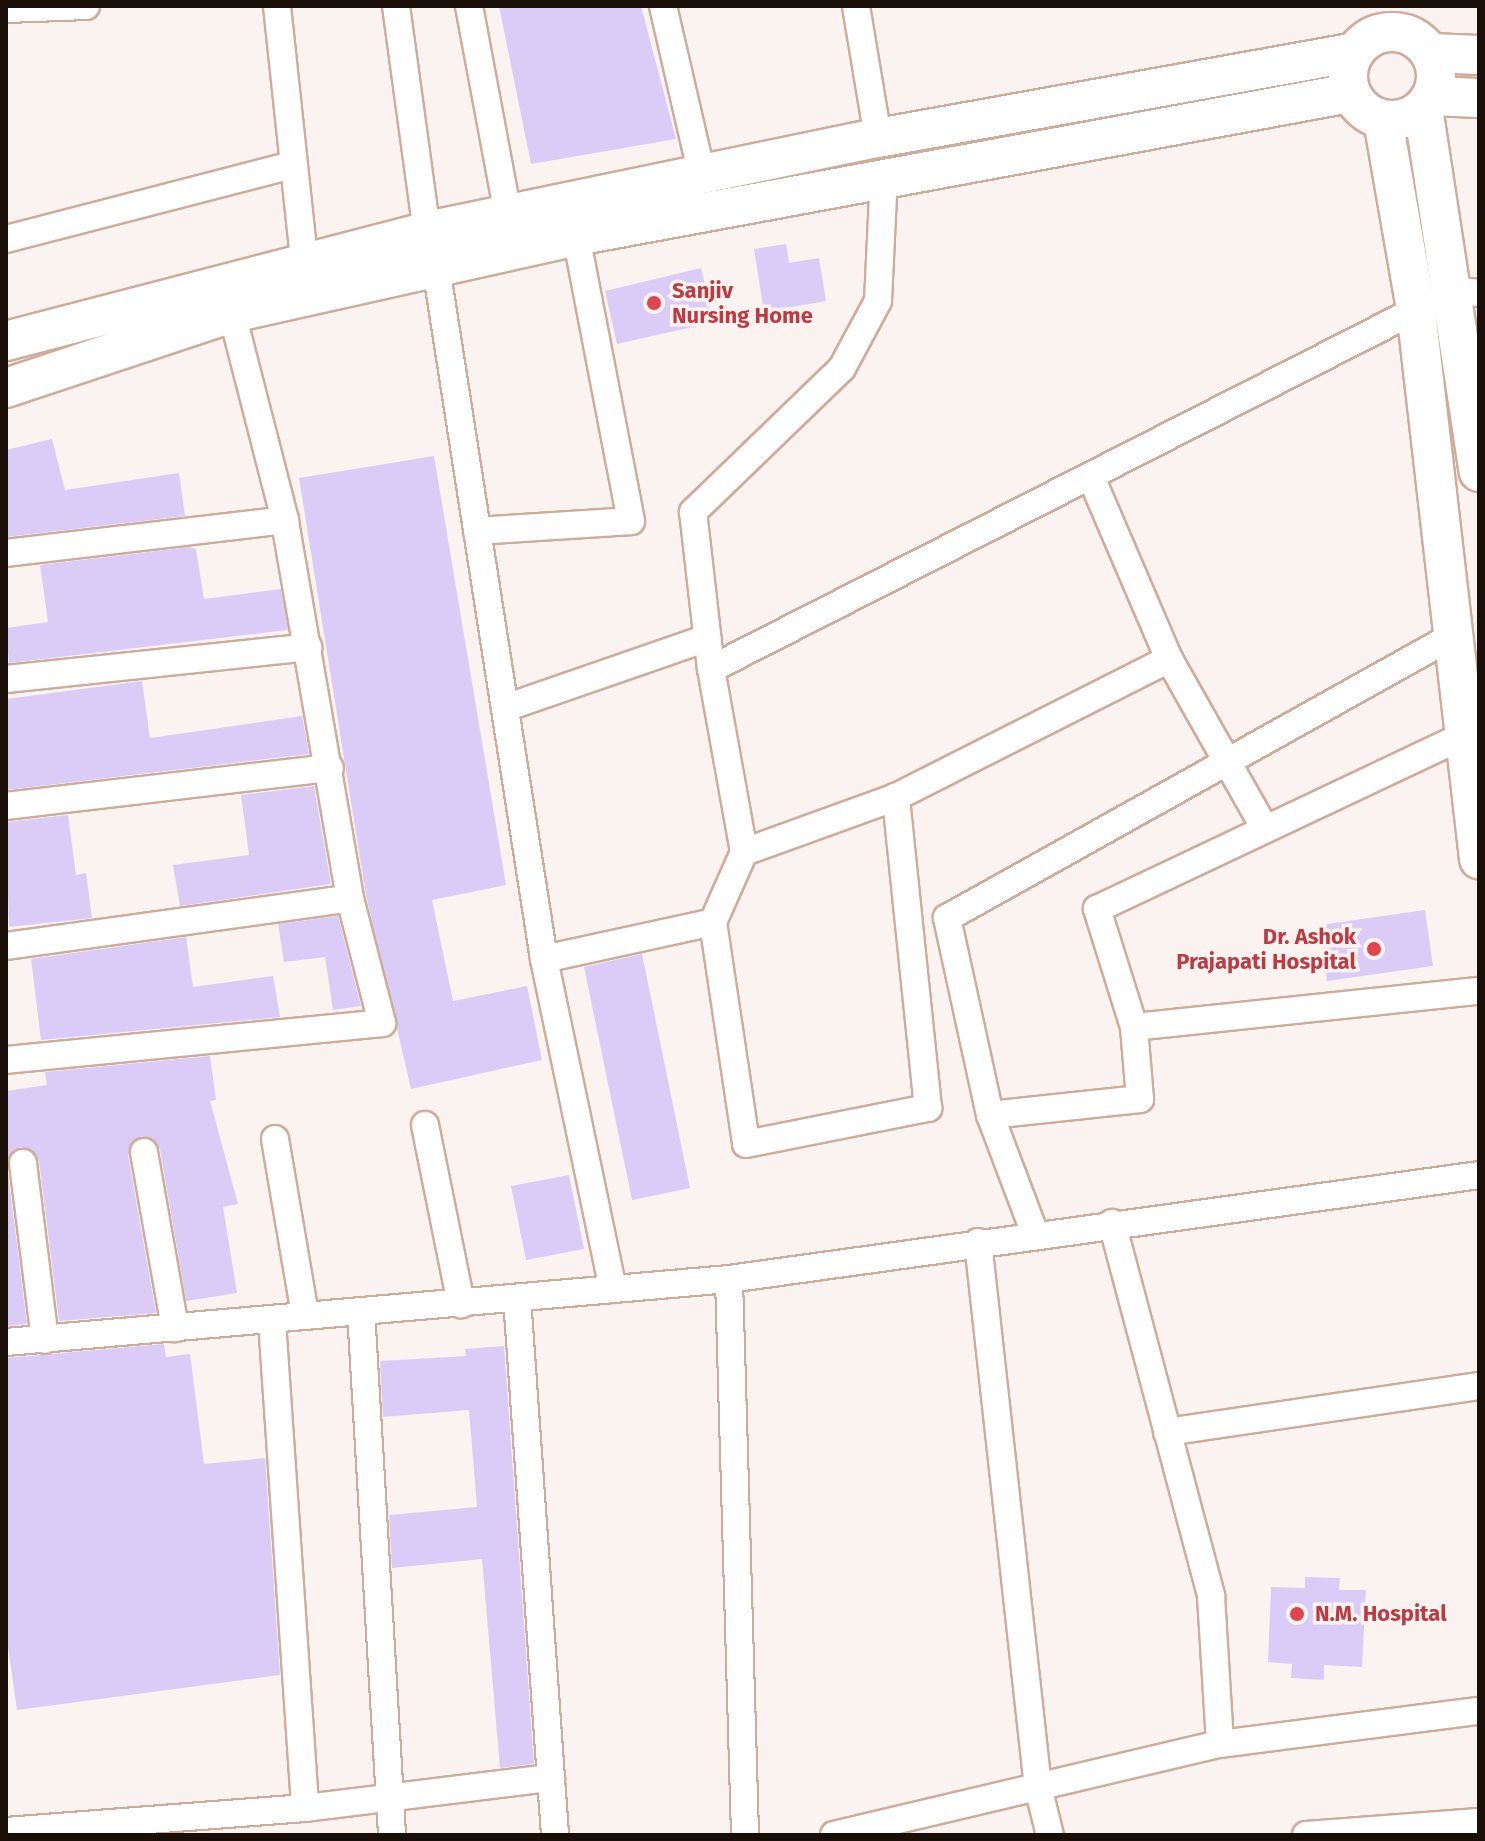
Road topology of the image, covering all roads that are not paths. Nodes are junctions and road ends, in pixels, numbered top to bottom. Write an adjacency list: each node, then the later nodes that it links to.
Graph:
1 (86, 6): 7 (street)
2 (277, 6): 15 (street)
3 (396, 6): 19 (street)
4 (469, 6): 18 (street)
5 (663, 6): 16 (street)
6 (856, 6): 14 (street)
7 (6, 9)
8 (1391, 31): 9 (street); 10 (street); 12 (street); 14 (street)
9 (1479, 55)
10 (1350, 93): 13 (street); 17 (street)
11 (1479, 98): 12 (street)
12 (1427, 102): 13 (street); 24 (street)
13 (1383, 120): 25 (street)
14 (878, 138): 16 (street)
15 (293, 165): 21 (street); 22 (street)
16 (702, 175): 18 (street)
17 (884, 176): 20 (street); 35 (street)
18 (508, 214): 19 (street)
19 (427, 231): 22 (street)
20 (576, 236): 23 (street); 32 (street)
21 (6, 239)
22 (304, 259): 27 (street)
23 (436, 267): 26 (street); 32 (street)
24 (1465, 291): 29 (street)
25 (1416, 310): 30 (street); 34 (street)
26 (232, 313): 28 (street); 31 (street)
27 (6, 341)
28 (6, 388)
29 (1479, 472)
30 (1091, 477): 37 (street); 38 (street)
31 (285, 520): 33 (street); 36 (street)
32 (477, 531): 40 (street)
33 (6, 553)
34 (1458, 633): 41 (street); 42 (street)
35 (707, 638): 38 (street); 40 (street)
36 (308, 647): 39 (street); 43 (street)
37 (1169, 659): 42 (street); 44 (street)
38 (711, 669): 47 (street)
39 (6, 679)
40 (505, 708): 52 (street)
41 (1469, 733): 46 (street); 48 (street)
42 (1232, 759): 46 (street); 56 (street)
43 (330, 768): 45 (street); 49 (street)
44 (896, 797): 47 (street); 50 (street)
45 (6, 806)
46 (1265, 829): 54 (street)
47 (744, 852): 50 (street)
48 (1479, 859)
49 (350, 898): 51 (street); 55 (street)
50 (713, 922): 52 (street)
51 (6, 946)
52 (544, 959): 66 (street)
53 (1479, 991): 54 (street)
54 (1134, 1027): 56 (street)
55 (6, 1060)
56 (990, 1115): 63 (street)
57 (425, 1125): 68 (street)
58 (275, 1139): 70 (street)
59 (144, 1152): 72 (street)
60 (23, 1163): 73 (street)
61 (1479, 1175): 62 (street)
62 (1112, 1223): 63 (street); 76 (street)
63 (1035, 1234): 64 (street)
64 (978, 1242): 65 (street); 80 (street)
65 (729, 1279): 66 (street); 87 (street)
66 (613, 1289): 67 (street)
67 (517, 1298): 68 (street); 79 (street)
68 (461, 1304): 69 (street)
69 (361, 1311): 70 (street); 81 (street)
70 (305, 1315): 71 (street)
71 (272, 1321): 72 (street); 82 (street)
72 (175, 1328): 73 (street)
73 (45, 1340): 74 (street)
74 (6, 1342)
75 (1479, 1386): 76 (street)
76 (1167, 1432): 78 (street)
77 (1479, 1711): 78 (street)
78 (1220, 1744): 80 (street)
79 (551, 1778): 81 (street); 86 (street)
80 (1038, 1787): 88 (street); 89 (street)
81 (390, 1800): 82 (street); 85 (street)
82 (305, 1808): 84 (street)
83 (1479, 1822): 90 (street)
84 (6, 1831)
85 (392, 1835)
86 (555, 1835)
87 (745, 1835)
88 (834, 1835)
89 (1050, 1835)
90 (1306, 1835)

